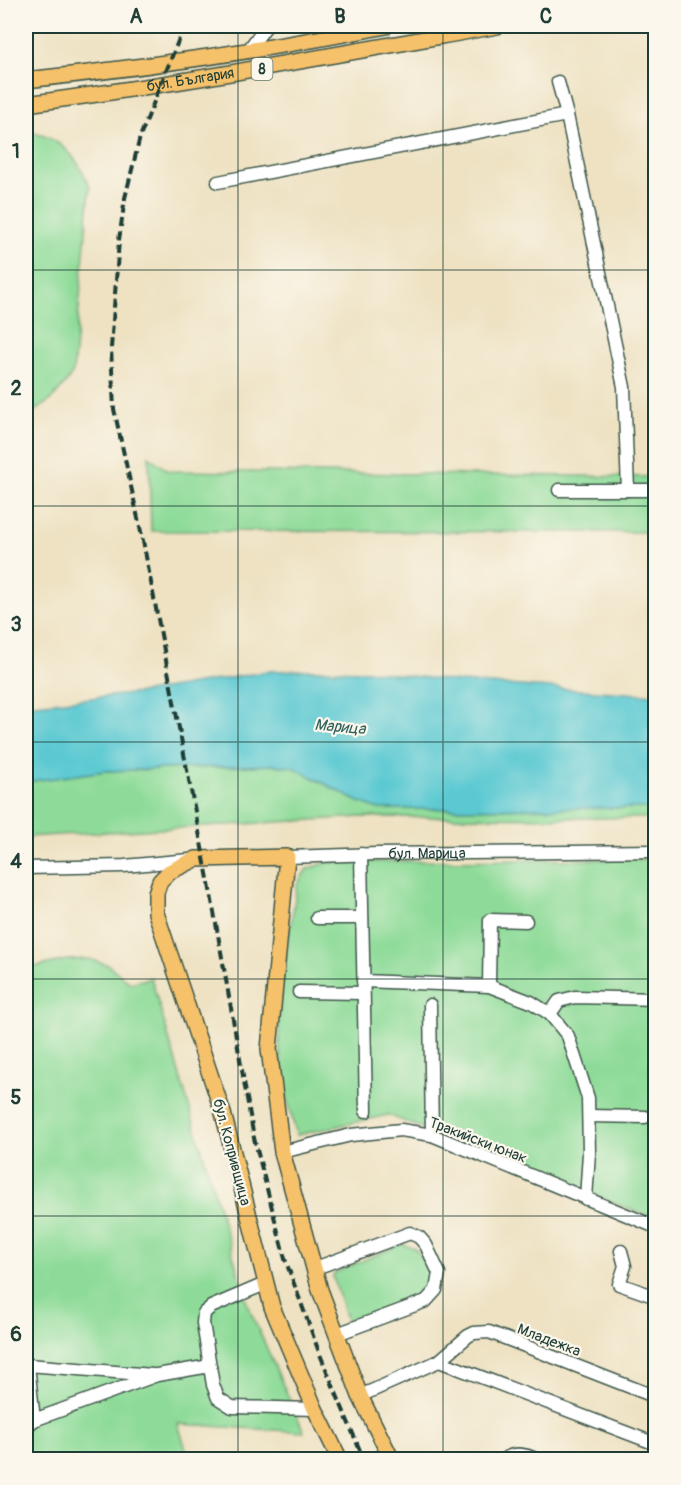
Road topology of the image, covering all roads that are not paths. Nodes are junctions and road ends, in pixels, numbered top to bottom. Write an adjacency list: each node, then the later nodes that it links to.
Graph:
1 (266, 26): 4 (street)
2 (386, 26): 4 (main road, бул. България / 8)
3 (497, 26): 7 (main road, бул. България / 8)
4 (247, 52): 5 (main road, бул. България / 8)
5 (26, 80)
6 (558, 82): 8 (street)
7 (26, 104)
8 (567, 115): 9 (street); 11 (street)
9 (218, 182)
10 (559, 490): 11 (street)
11 (628, 490): 12 (street)
12 (656, 490)
13 (656, 851): 14 (street, бул. Марица)
14 (361, 854): 15 (street, бул. Марица); 19 (street)
15 (287, 857): 16 (main road, бул. Марица); 31 (main road)
16 (196, 859): 17 (street); 36 (main road, бул. Копривщица)
17 (26, 868)
18 (317, 918): 19 (street)
19 (362, 918): 22 (street)
20 (526, 921): 21 (street)
21 (489, 986): 22 (street); 26 (street)
22 (363, 987): 23 (street); 27 (street)
23 (299, 992)
24 (656, 999): 26 (street)
25 (430, 1005): 30 (street)
26 (550, 1014): 28 (street)
27 (366, 1112)
28 (589, 1116): 29 (street); 32 (street)
29 (645, 1117)
30 (432, 1135): 31 (street, Тракийски юнак); 32 (street, Тракийски юнак)
31 (282, 1152): 35 (main road)
32 (586, 1199): 33 (street, Тракийски юнак)
33 (656, 1227)
34 (621, 1251): 37 (street)
35 (313, 1269): 38 (main road); 38 (street)
36 (265, 1284): 41 (street); 45 (main road, бул. Копривщица)
37 (656, 1297)
38 (337, 1334): 43 (main road)
39 (439, 1361): 43 (street, Младежка); 44 (street, Младежка); 47 (street)
40 (27, 1364): 42 (street); 46 (street)
41 (210, 1366): 42 (street); 45 (street)
42 (157, 1375): 46 (street)
43 (360, 1396): 49 (main road)
44 (656, 1397)
45 (315, 1409): 48 (main road, бул. Копривщица)
46 (30, 1423)
47 (656, 1444)
48 (340, 1460)
49 (392, 1460)
50 (503, 1460): 51 (street)
51 (537, 1460)

